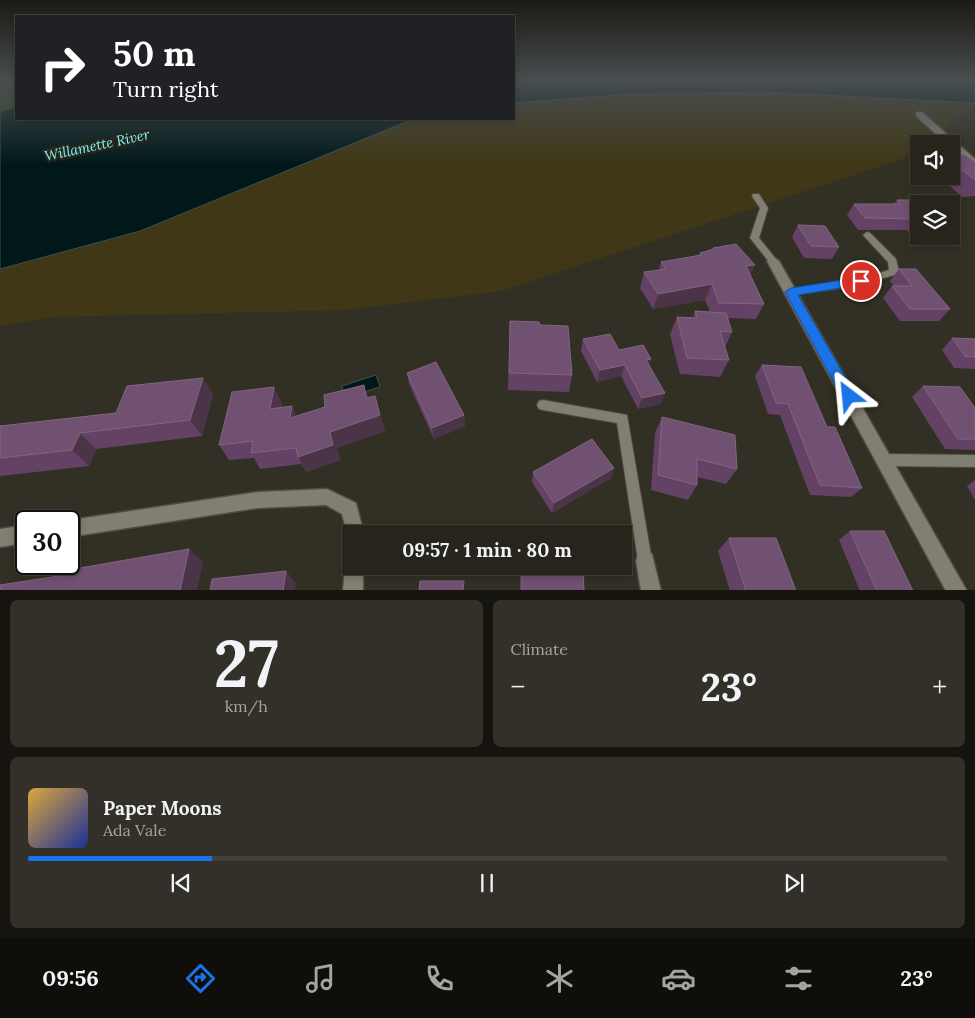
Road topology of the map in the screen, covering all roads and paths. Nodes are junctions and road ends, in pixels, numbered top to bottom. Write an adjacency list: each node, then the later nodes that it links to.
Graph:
1 (919, 114): 2 (street)
2 (975, 164)
3 (756, 196): 5 (lane)
4 (867, 235): 6 (lane)
5 (773, 261): 6 (street)
6 (791, 292): 8 (street)
7 (543, 405): 14 (lane)
8 (884, 460): 9 (lane); 18 (street)
9 (975, 461)
10 (353, 525): 11 (street)
11 (80, 526)
12 (15, 536): 13 (street)
13 (0, 538)
14 (645, 561): 17 (street)
15 (354, 575): 16 (street)
16 (353, 590)
17 (651, 590)
18 (957, 590)

